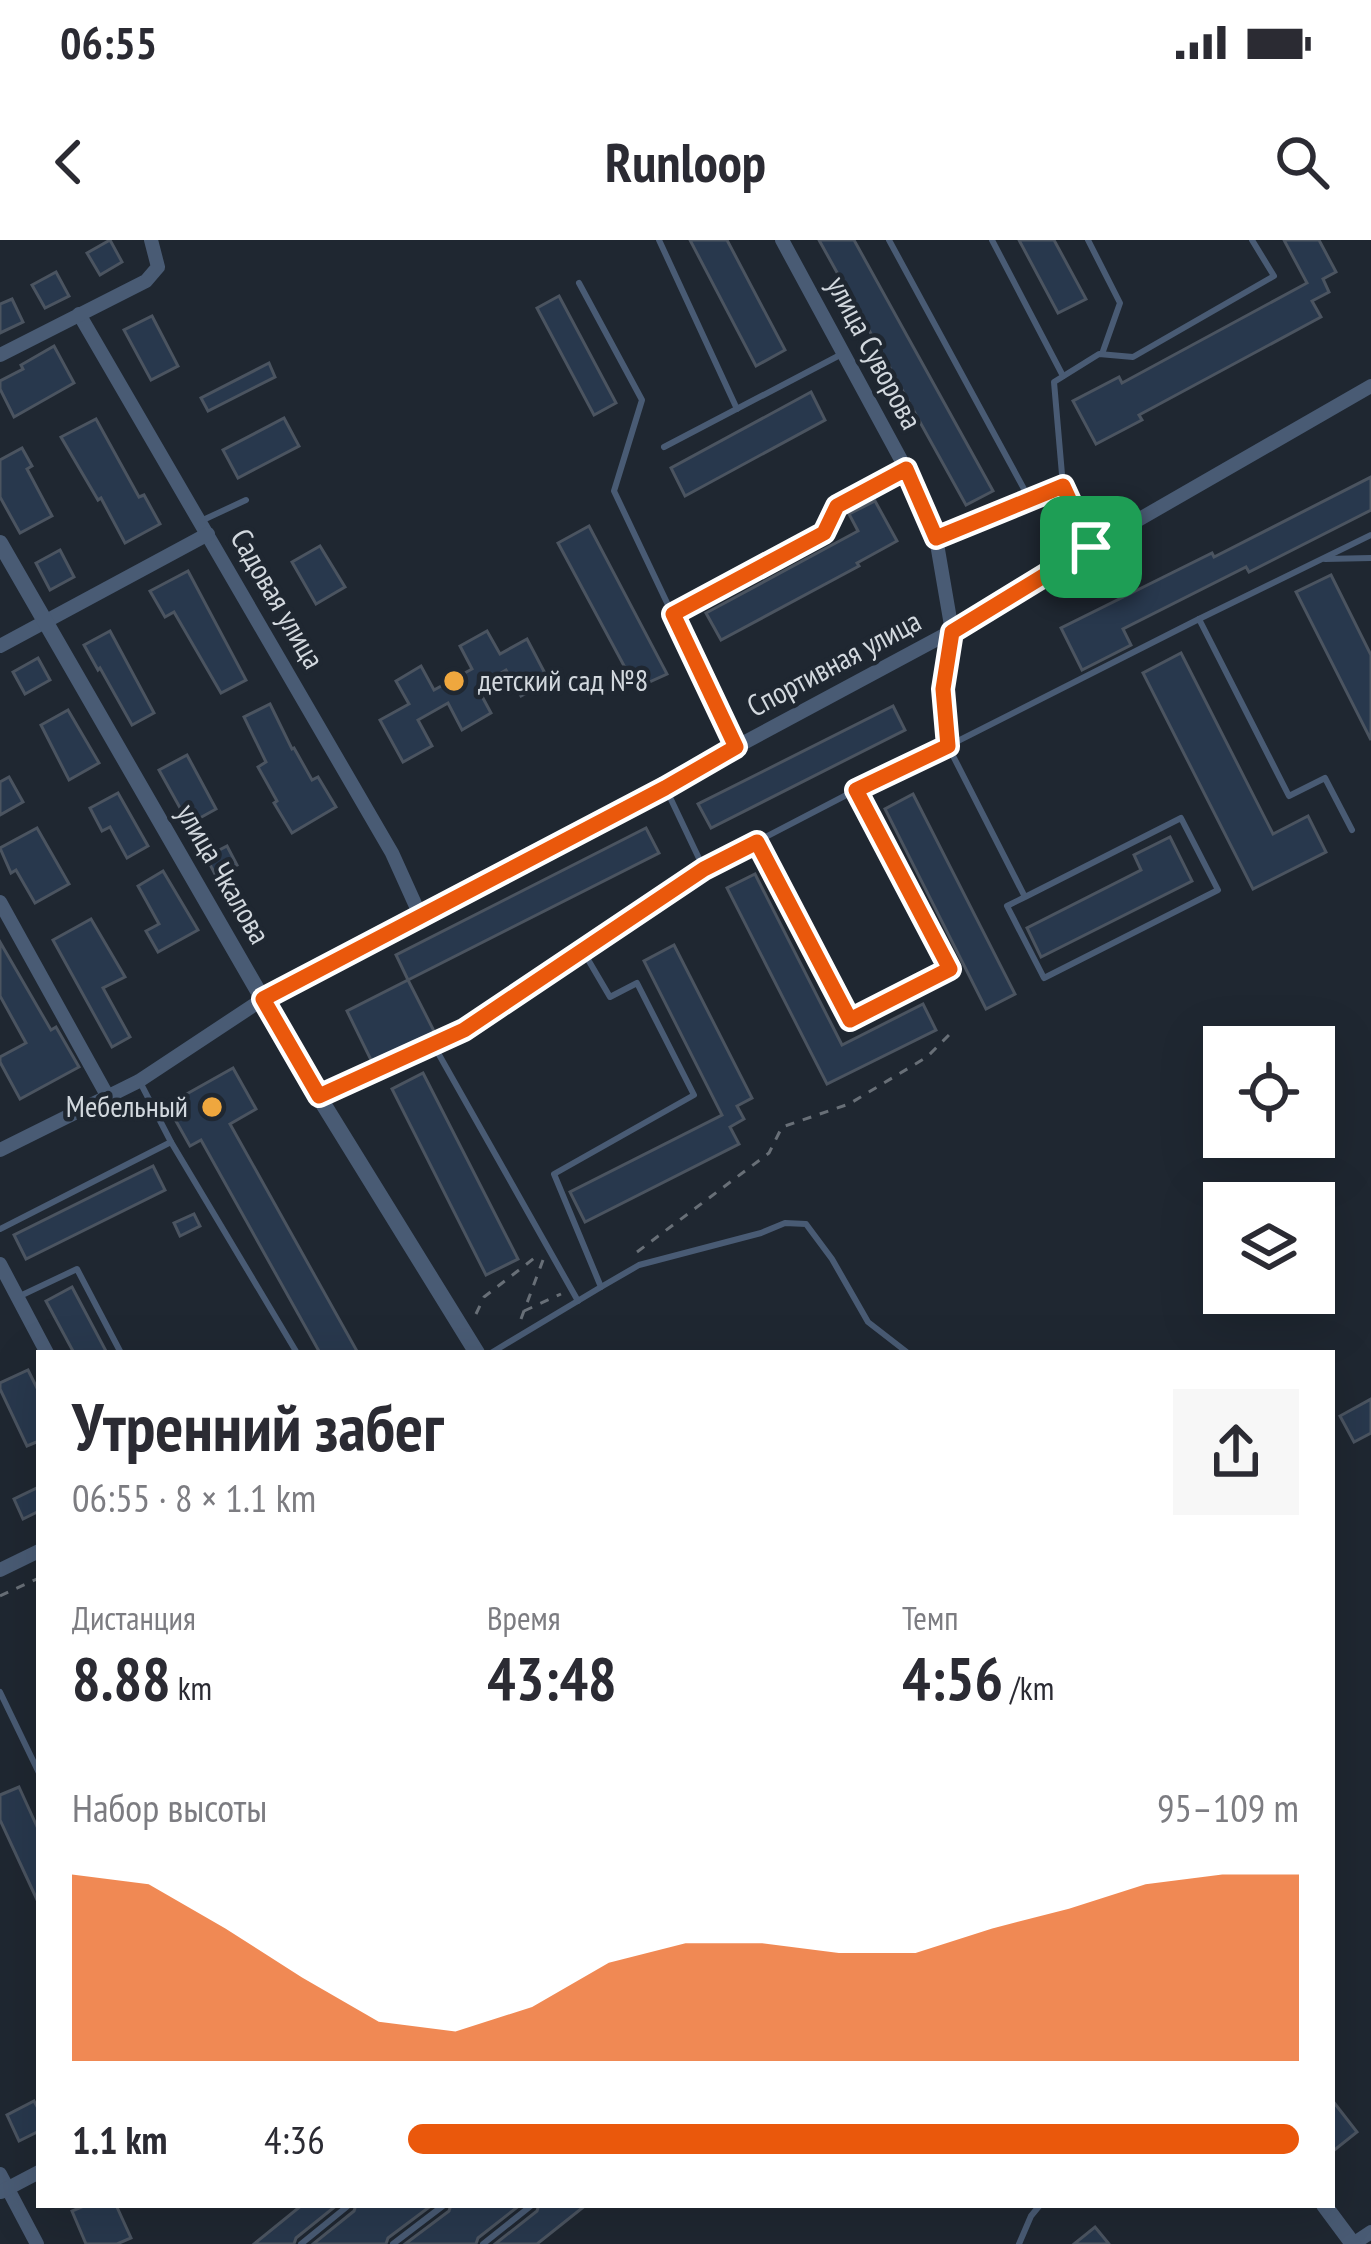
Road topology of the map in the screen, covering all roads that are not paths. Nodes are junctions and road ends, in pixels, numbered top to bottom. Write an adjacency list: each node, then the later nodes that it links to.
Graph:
1 (151, 240): 9 (street)
2 (659, 240): 15 (lane)
3 (782, 240): 10 (street, улица Суворова)
4 (890, 240): 20 (lane)
5 (992, 240): 13 (lane)
6 (1088, 240): 11 (lane)
7 (1252, 240): 11 (lane)
8 (579, 283): 28 (lane)
9 (79, 314): 12 (street); 21 (street, Садовая улица)
10 (843, 353): 15 (lane); 17 (street, улица Суворова)
11 (1102, 354): 13 (lane)
12 (0, 355)
13 (1063, 376): 18 (lane)
14 (1371, 386): 25 (street, Спортивная улица)
15 (737, 409): 16 (lane)
16 (664, 447)
17 (906, 469): 23 (street, улица Суворова); 28 (lane)
18 (1063, 486): 20 (lane); 25 (lane)
19 (246, 500): 21 (lane)
20 (1030, 500): 23 (lane)
21 (204, 528): 30 (street); 42 (street, Садовая улица)
22 (1371, 535): 27 (lane)
23 (936, 538): 31 (street, улица Суворова)
24 (0, 543): 30 (street, улица Чкалова)
25 (1091, 547): 31 (street, Спортивная улица)
26 (1371, 558): 27 (lane)
27 (1322, 560): 29 (lane)
28 (673, 614): 34 (lane)
29 (1199, 619): 33 (lane); 37 (lane)
30 (45, 621): 32 (street); 44 (street, улица Чкалова)
31 (952, 632): 33 (lane); 34 (street, Спортивная улица)
32 (0, 646)
33 (948, 746): 36 (lane); 40 (lane)
34 (736, 747): 35 (street, Спортивная улица)
35 (665, 788): 39 (lane); 42 (street, Спортивная улица)
36 (856, 790): 38 (lane); 38 (lane)
37 (1352, 830)
38 (757, 842): 39 (lane)
39 (704, 869): 43 (lane)
40 (1024, 897): 40 (lane)
41 (0, 902): 47 (street)
42 (420, 915): 44 (street, Спортивная улица)
43 (583, 951): 45 (lane); 53 (lane)
44 (263, 999): 46 (street, Спортивная улица); 48 (street, улица Чкалова)
45 (433, 1044): 48 (lane); 55 (lane)
46 (139, 1081): 47 (street, Спортивная улица); 49 (lane)
47 (108, 1096): 50 (street, Спортивная улица)
48 (319, 1096): 59 (street, улица Чкалова)
49 (171, 1142): 51 (lane); 58 (lane)
50 (0, 1150)
51 (0, 1229)
52 (0, 1264): 54 (street)
53 (601, 1287): 55 (lane); 61 (lane)
54 (17, 1297): 56 (street); 57 (lane)
55 (578, 1301): 60 (lane)
56 (45, 1350)
57 (120, 1350)
58 (295, 1350)
59 (475, 1350)
60 (496, 1350)
61 (904, 1350)
62 (36, 1552): 63 (street)
63 (0, 1570)
64 (0, 1691): 65 (lane)
65 (36, 1767)
66 (0, 2174): 68 (street)
67 (36, 2174): 68 (street)
68 (4, 2191): 75 (street)
69 (346, 2208): 76 (lane)
70 (440, 2208): 77 (lane)
71 (528, 2208): 78 (lane)
72 (1038, 2208): 79 (lane)
73 (1326, 2208): 80 (street)
74 (1371, 2232): 80 (street)
75 (37, 2244)
76 (301, 2244)
77 (393, 2244)
78 (483, 2244)
79 (1019, 2244)
80 (1353, 2244)

